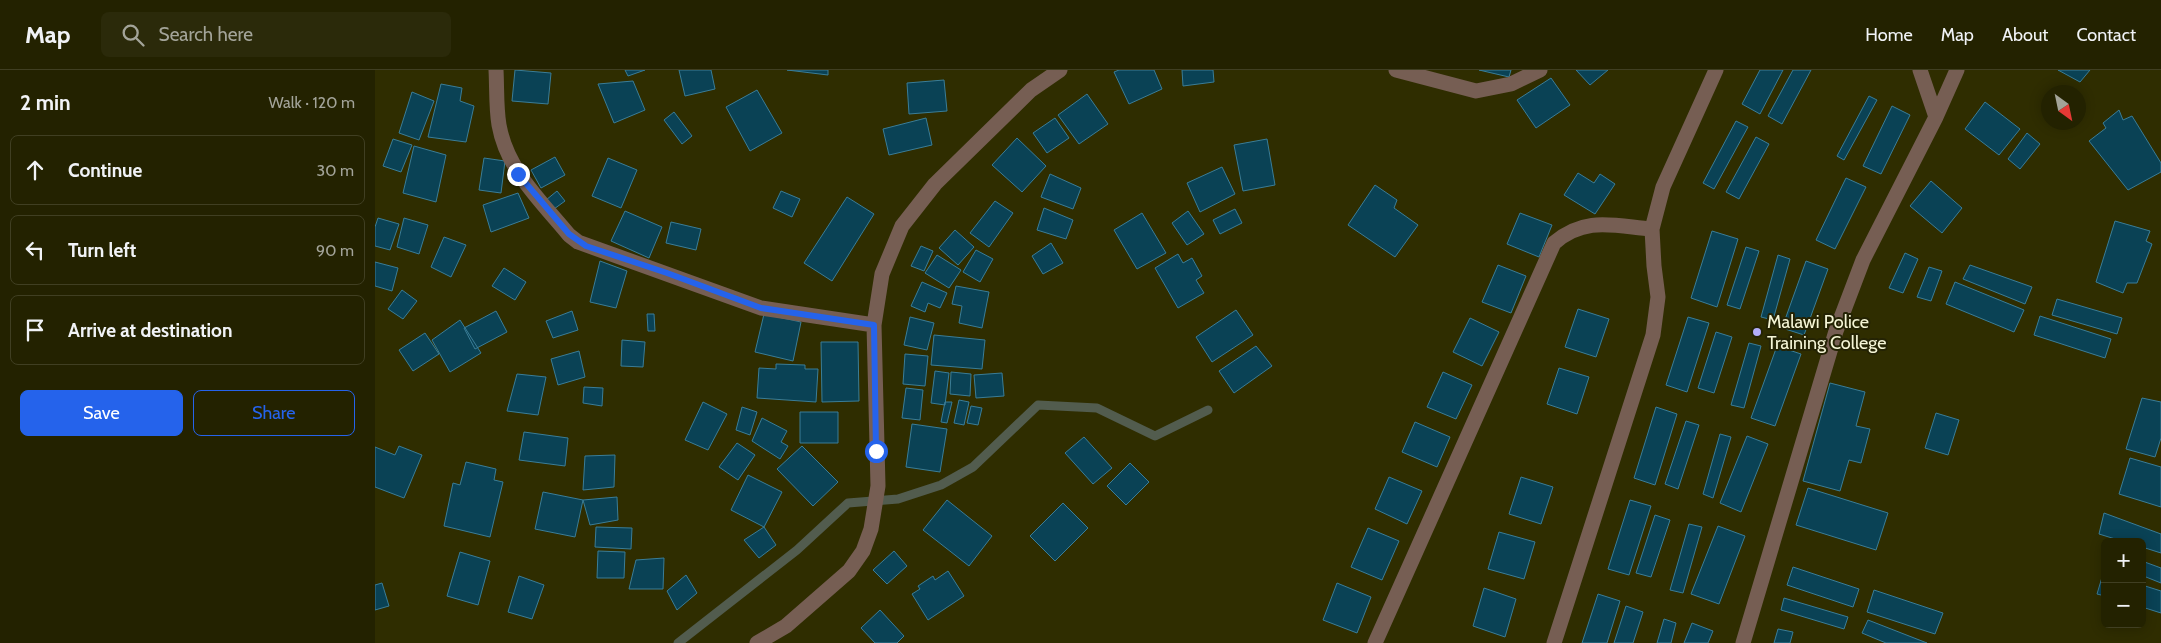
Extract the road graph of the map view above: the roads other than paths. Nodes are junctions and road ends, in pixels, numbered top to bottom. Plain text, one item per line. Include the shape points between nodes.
1 (496, 70) edge
2 (1060, 70) edge
3 (1396, 70) edge
4 (1540, 70) edge
5 (1716, 70) edge
6 (1921, 70) edge
7 (1957, 70) edge
8 (1936, 117) junction
9 (1652, 229) junction
10 (874, 325) junction
11 (757, 643) edge
12 (1375, 643) edge
13 (1554, 643) edge
14 (1743, 643) edge

1 - 10 street via 499,124 508,154 518,174 578,242 761,308
2 - 10 street via 1031,90 935,184 902,226 882,274
3 - 4 street via 1476,91 1511,84
5 - 9 street via 1663,187
6 - 8 street
7 - 8 street
8 - 14 street via 1863,260 1836,331
9 - 12 street via 1590,224 1567,232 1554,243
9 - 13 street via 1658,297 1653,335
10 - 11 street via 878,486 871,529 863,551 849,571 786,626

